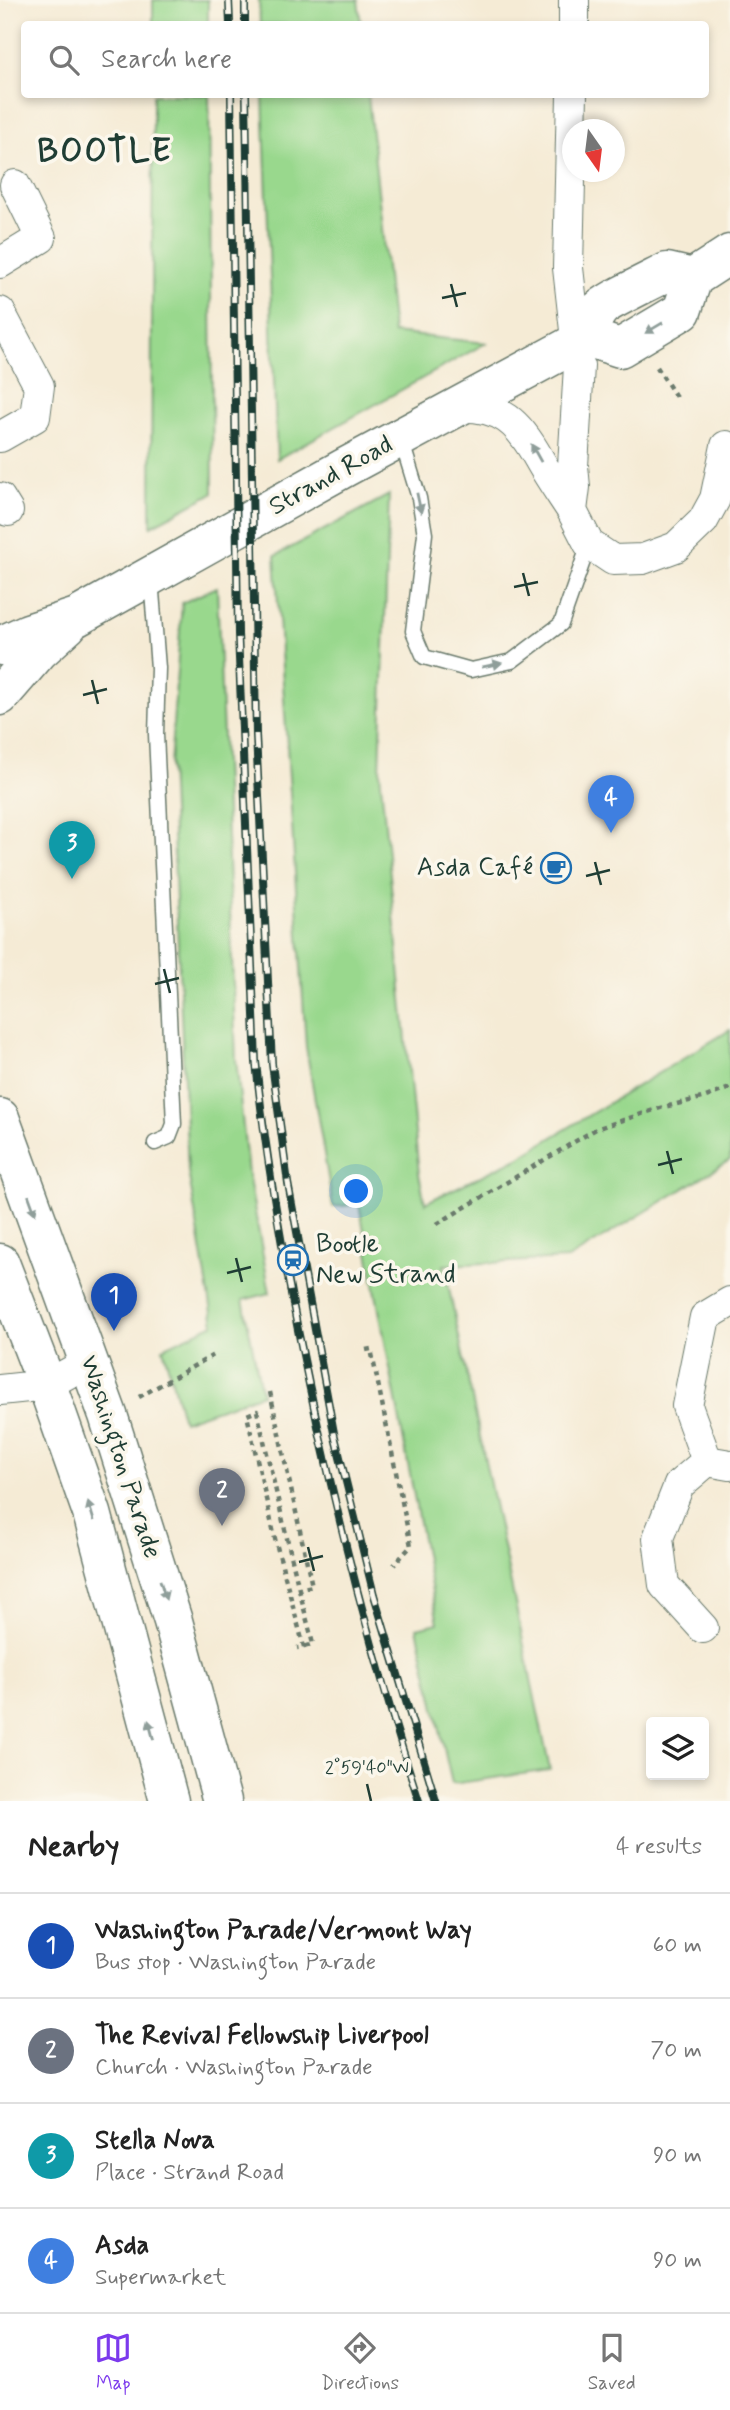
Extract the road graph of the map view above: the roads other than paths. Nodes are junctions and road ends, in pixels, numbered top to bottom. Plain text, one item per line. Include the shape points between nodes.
1 (575, 0) edge
2 (574, 21) edge
3 (572, 98) edge
4 (15, 185) dead end
5 (730, 254) edge
6 (0, 263) edge
7 (0, 312) edge
8 (582, 340) junction
9 (457, 407) junction
10 (0, 437) edge
11 (401, 437) junction
12 (726, 446) dead end
13 (572, 511) junction
14 (589, 544) junction
15 (150, 578) junction
16 (78, 617) junction
17 (0, 646) edge
18 (0, 696) edge
19 (0, 1118) edge
20 (155, 1143) dead end
21 (0, 1263) edge
22 (730, 1302) edge
23 (90, 1362) junction
24 (47, 1385) junction
25 (0, 1390) edge
26 (718, 1463) edge
27 (703, 1628) dead end
28 (169, 1801) edge
29 (222, 1801) edge

1 - 2 street
3 - 8 street via 568,268
4 - 6 street via 41,238
5 - 8 street via 693,278 682,312 620,348
7 - 10 street via 39,386 36,417
8 - 9 street, Strand Road
8 - 13 street
9 - 11 street, Strand Road
13 -> 9 street via 532,444 513,423 485,409
11 -> 14 lane via 425,534 413,631 424,657 471,670 512,661 561,624
11 - 15 street, Strand Road
12 - 14 street via 715,499 704,521 676,547 643,559 613,560
13 - 14 street
15 - 16 street, Strand Road
15 - 20 lane via 158,668 156,734 174,1124 169,1137
16 - 17 street, Strand Road
16 - 18 street, Strand Road
19 -> 23 street, Washington Parade
21 - 24 street, Washington Parade
22 - 26 street via 705,1317 688,1406
23 - 24 street
23 -> 29 street, Washington Parade via 173,1621
24 - 25 street
28 -> 24 street, Washington Parade via 92,1513
26 - 27 street via 679,1485 658,1538 664,1585

